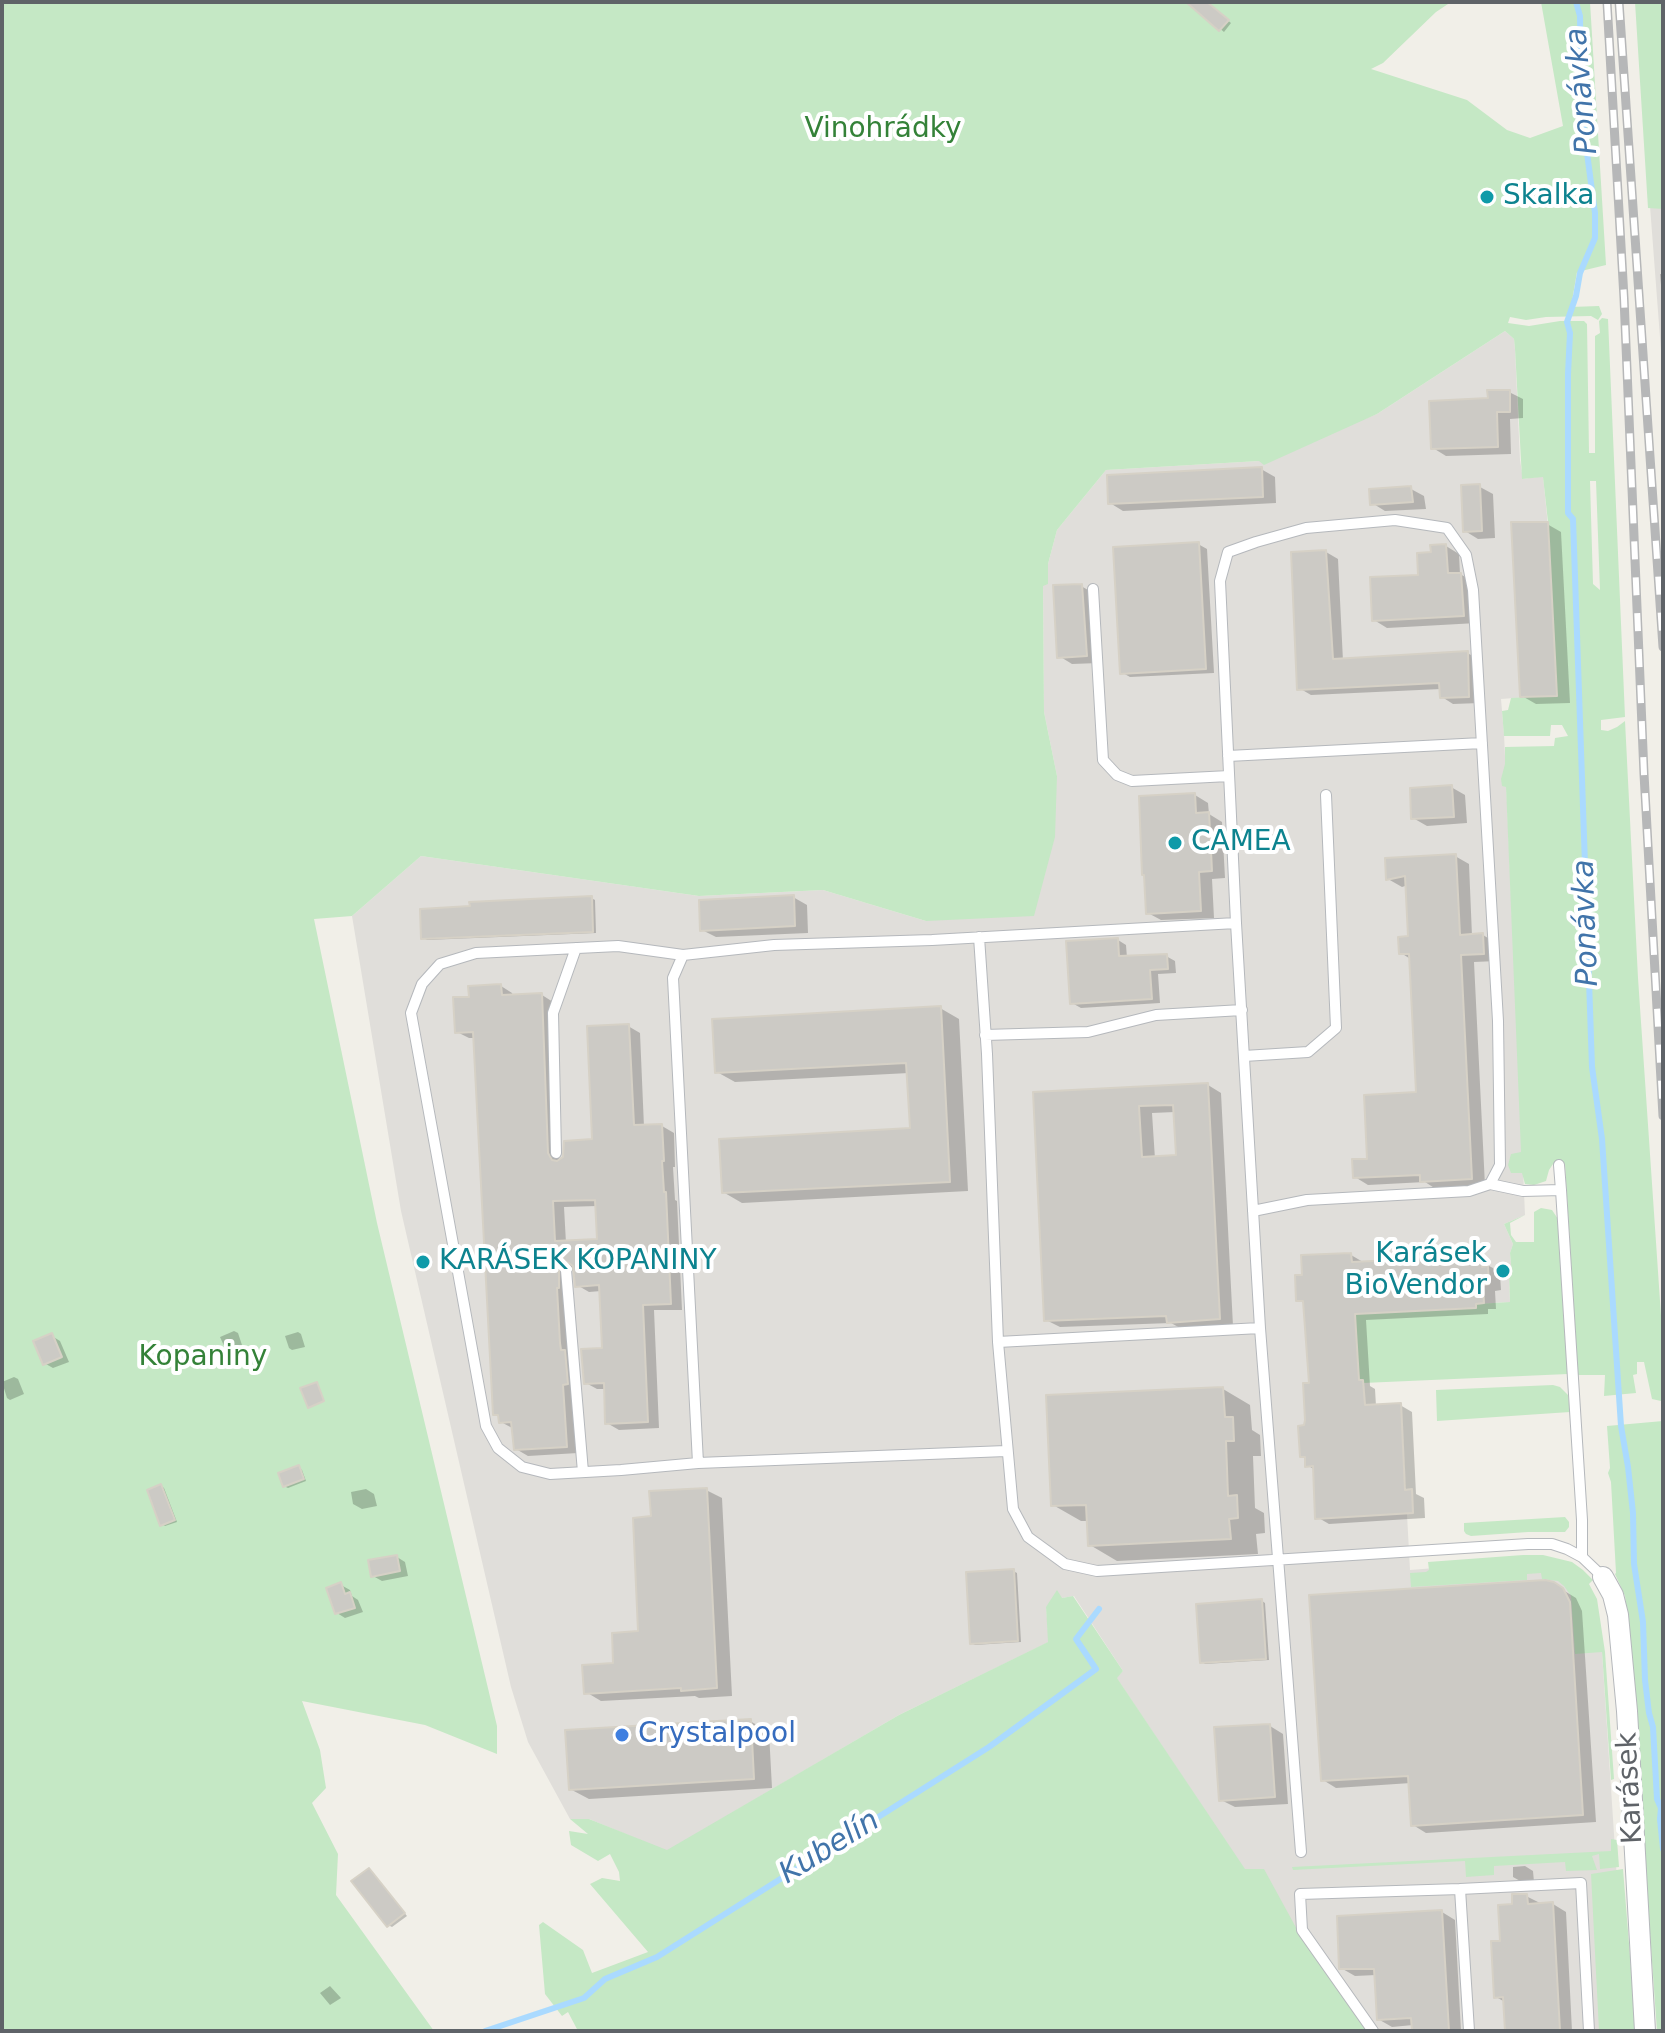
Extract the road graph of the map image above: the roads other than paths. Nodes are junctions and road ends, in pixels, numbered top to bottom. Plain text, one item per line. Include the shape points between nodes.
1 (1093, 589) dead end
2 (1482, 743) junction
3 (1228, 756) junction
4 (1229, 776) junction
5 (1326, 795) dead end
6 (1236, 923) junction
7 (979, 937) junction
8 (576, 948) junction
9 (683, 955) junction
10 (1242, 1010) junction
11 (985, 1035) junction
12 (1244, 1056) junction
13 (556, 1153) dead end
14 (1559, 1165) dead end
15 (1490, 1184) junction
16 (1561, 1190) junction
17 (1253, 1211) junction
18 (566, 1270) dead end
19 (1260, 1328) junction
20 (998, 1342) junction
21 (1006, 1451) junction
22 (698, 1463) junction
23 (583, 1472) junction
24 (1582, 1557) junction
25 (1279, 1559) junction
26 (1603, 1577) joint
27 (1301, 1852) dead end
28 (1460, 1889) junction
29 (1373, 2031) edge
30 (1469, 2031) edge
31 (1589, 2031) edge
32 (1645, 2031) edge

1 - 4 lane via 1103,760 1132,781
2 - 3 lane
2 - 3 lane via 1473,590 1466,555 1447,528 1395,520 1306,528 1228,552 1220,581
2 - 15 lane via 1498,1036 1500,1165
3 - 4 lane
4 - 6 lane
5 - 12 lane via 1336,1028 1308,1052
6 - 7 lane
6 - 10 lane
7 - 9 lane via 774,945
7 - 11 lane, Karásek
8 - 9 lane via 618,946
8 - 13 lane via 553,1013
8 - 23 lane via 476,953 440,964 422,984 411,1013 486,1426 498,1448 522,1467 550,1474
9 - 22 lane via 673,978
10 - 11 lane via 1156,1015 1088,1032
10 - 12 lane
11 - 20 lane, Karásek
12 - 17 lane
14 - 16 lane
15 - 16 lane via 1523,1191
15 - 17 lane via 1469,1191 1307,1200
16 - 24 lane
17 - 19 lane
18 - 23 lane
19 - 20 lane
19 - 25 lane
20 - 21 lane, Karásek
21 - 22 lane
21 - 25 lane, Karásek via 1013,1509 1028,1537 1065,1564 1097,1571
22 - 23 lane
24 - 25 lane, Karásek via 1552,1544 1528,1544
24 - 26 lane, Karásek
25 - 27 lane
26 - 32 street, Karásek via 1618,1615 1627,1711
28 - 29 lane via 1300,1894 1302,1930
28 - 30 lane
28 - 31 lane via 1581,1883

